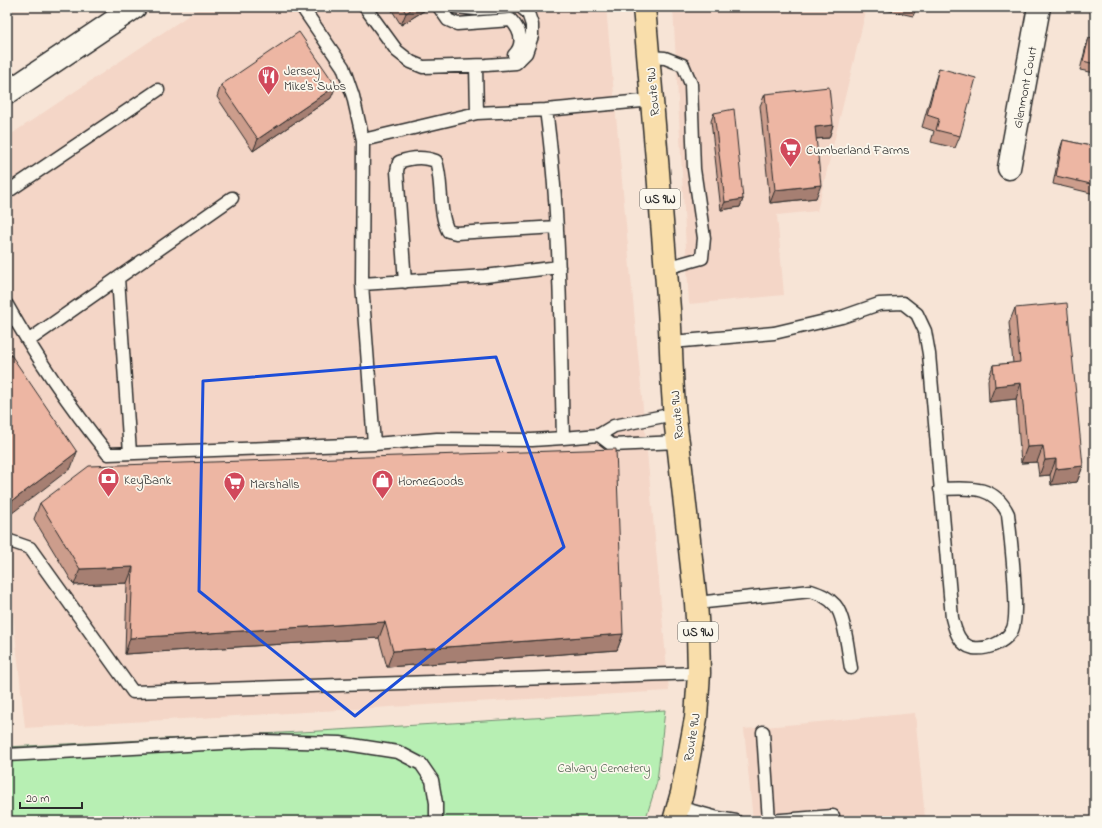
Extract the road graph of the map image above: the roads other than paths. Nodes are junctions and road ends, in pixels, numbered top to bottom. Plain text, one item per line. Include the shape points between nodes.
1 (135, 7) edge
2 (302, 7) edge
3 (365, 7) edge
4 (439, 7) edge
5 (456, 7) edge
6 (514, 7) edge
7 (521, 7) edge
8 (644, 7) edge
9 (1039, 7) edge
10 (648, 57) junction
11 (497, 64) junction
12 (476, 66) junction
13 (158, 90) dead end
14 (7, 93) edge
15 (653, 100) junction
16 (546, 110) junction
17 (477, 113) junction
18 (363, 140) junction
19 (1009, 168) dead end
20 (7, 192) edge
21 (232, 198) dead end
22 (557, 227) junction
23 (559, 268) junction
24 (666, 268) junction
25 (118, 278) junction
26 (405, 282) junction
27 (362, 284) junction
28 (7, 305) edge
29 (28, 341) junction
30 (672, 342) junction
31 (674, 414) junction
32 (599, 434) junction
33 (563, 438) junction
34 (678, 442) junction
35 (374, 444) junction
36 (130, 453) junction
37 (940, 489) junction
38 (7, 540) edge
39 (696, 603) junction
40 (851, 668) dead end
41 (699, 673) junction
42 (763, 732) dead end
43 (7, 755) edge
44 (676, 814) edge
45 (833, 816) dead end
46 (436, 821) edge
47 (736, 821) edge
48 (769, 821) edge

1 - 14 street
2 - 18 lane via 343,67
3 - 12 lane via 397,51 411,62 423,67
4 - 11 lane via 448,20 457,24 511,20 521,35 520,46 515,55
5 - 6 lane
7 - 11 lane via 528,13 532,25 532,36 526,53 516,63
8 - 10 main road, Route 9W / US 9W
9 - 19 street, Glenmont Court
10 - 15 main road, Route 9W / US 9W
10 - 24 lane via 665,58 683,65 691,84 694,169 704,238 702,258
11 - 12 lane
12 - 17 lane
13 - 20 lane
15 - 16 lane
15 - 24 main road, Route 9W / US 9W
16 - 17 lane
16 - 22 lane
17 - 18 lane
18 - 27 lane
21 - 25 lane
22 - 23 lane
22 - 26 lane via 456,233 448,231 444,223 436,161 409,158 399,162 397,171
23 - 26 lane
23 - 33 lane
24 - 30 main road, Route 9W / US 9W
25 - 29 lane
25 - 36 lane
26 - 27 lane
27 - 35 lane
28 - 29 lane
29 - 36 lane via 87,428 108,454
30 - 31 main road, Route 9W / US 9W
30 - 37 lane via 774,333 842,317 879,304 903,303 917,314 925,331
31 - 32 lane via 614,426
31 - 34 main road, Route 9W / US 9W
32 - 33 lane
32 - 34 lane via 612,444
33 - 35 lane via 437,439
34 - 39 main road, Route 9W / US 9W
35 - 36 lane
37 - 37 lane via 955,631 959,639 971,647 984,649 997,644 1012,632 1015,620 1008,514 1003,503 982,490
38 - 41 lane via 30,548 133,692
39 - 40 lane via 811,591 825,596 836,606 843,622
39 - 41 main road, Route 9W / US 9W
41 - 44 main road, Route 9W / US 9W via 696,718
42 - 48 lane
43 - 46 lane via 259,742 340,743 398,752 421,764 432,780
44 - 47 lane
45 - 48 lane

